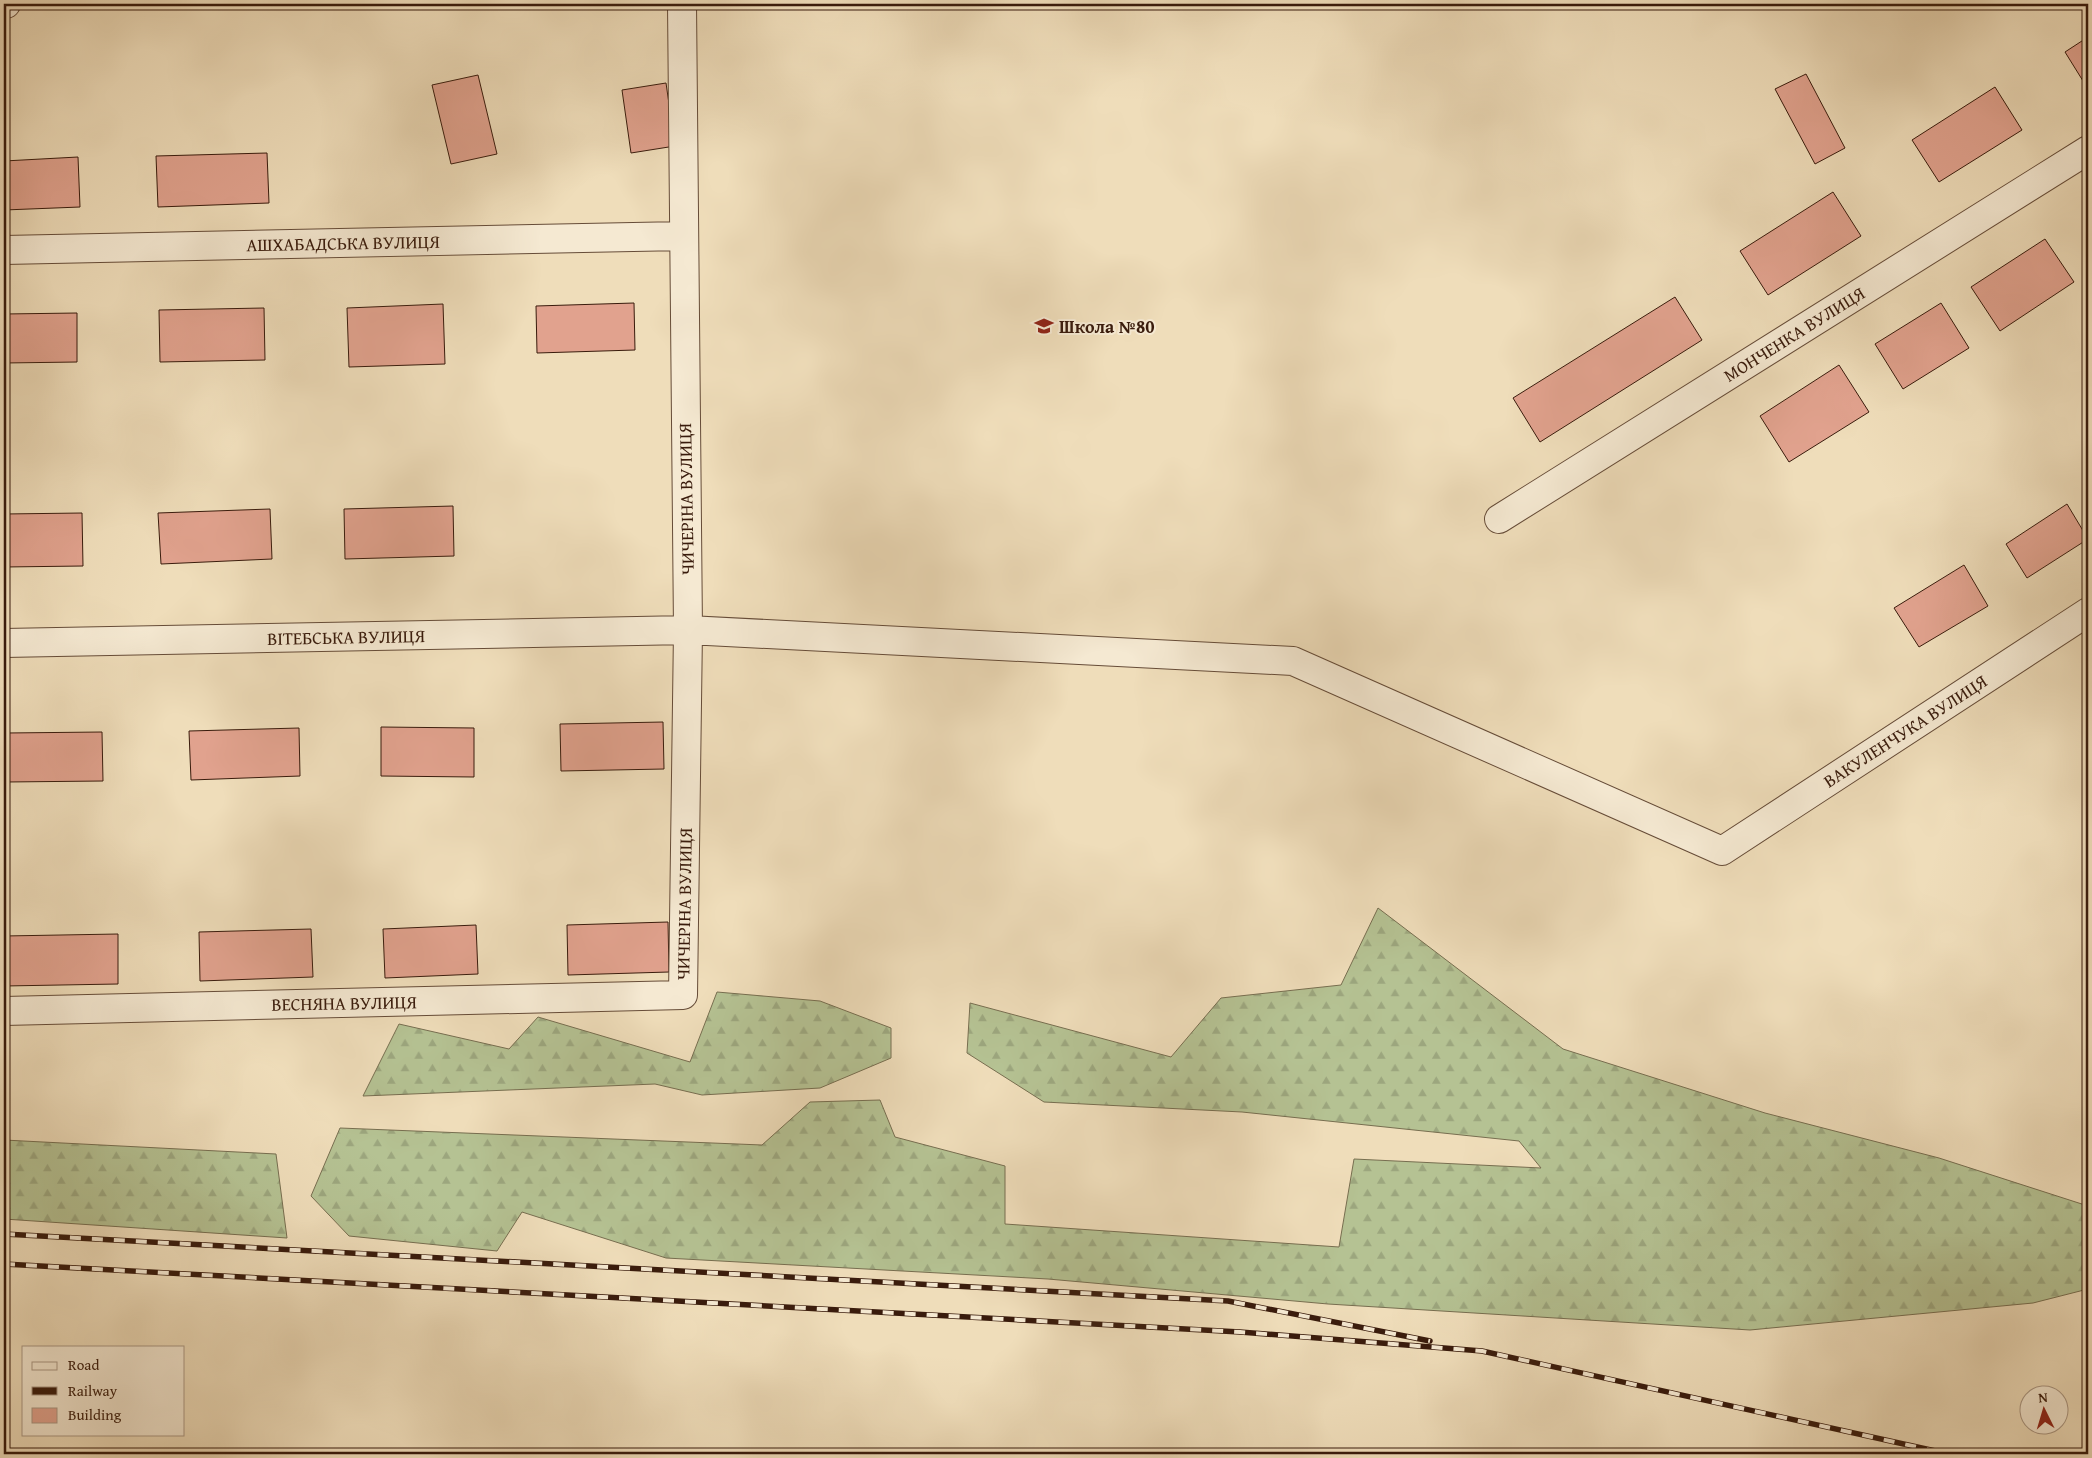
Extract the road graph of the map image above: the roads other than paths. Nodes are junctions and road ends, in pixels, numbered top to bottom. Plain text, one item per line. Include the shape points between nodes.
1 (682, 4) edge
2 (2088, 150) edge
3 (683, 236) junction
4 (4, 250) edge
5 (1499, 519) dead end
6 (2088, 612) edge
7 (688, 630) junction
8 (4, 643) edge
9 (1722, 851) joint
10 (683, 995) joint
11 (4, 1011) edge

1 - 3 street, ЧИЧЕРІНА ВУЛИЦЯ
2 - 5 street, МОНЧЕНКА ВУЛИЦЯ
3 - 4 street, АШХАБАДСЬКА ВУЛИЦЯ
3 - 7 street, ЧИЧЕРІНА ВУЛИЦЯ
6 - 9 street, ВАКУЛЕНЧУКА ВУЛИЦЯ
7 - 8 street, ВІТЕБСЬКА ВУЛИЦЯ
7 - 9 street, ВІТЕБСЬКА ВУЛИЦЯ via 1293,661
7 - 10 street, ЧИЧЕРІНА ВУЛИЦЯ
10 - 11 street, ВЕСНЯНА ВУЛИЦЯ

